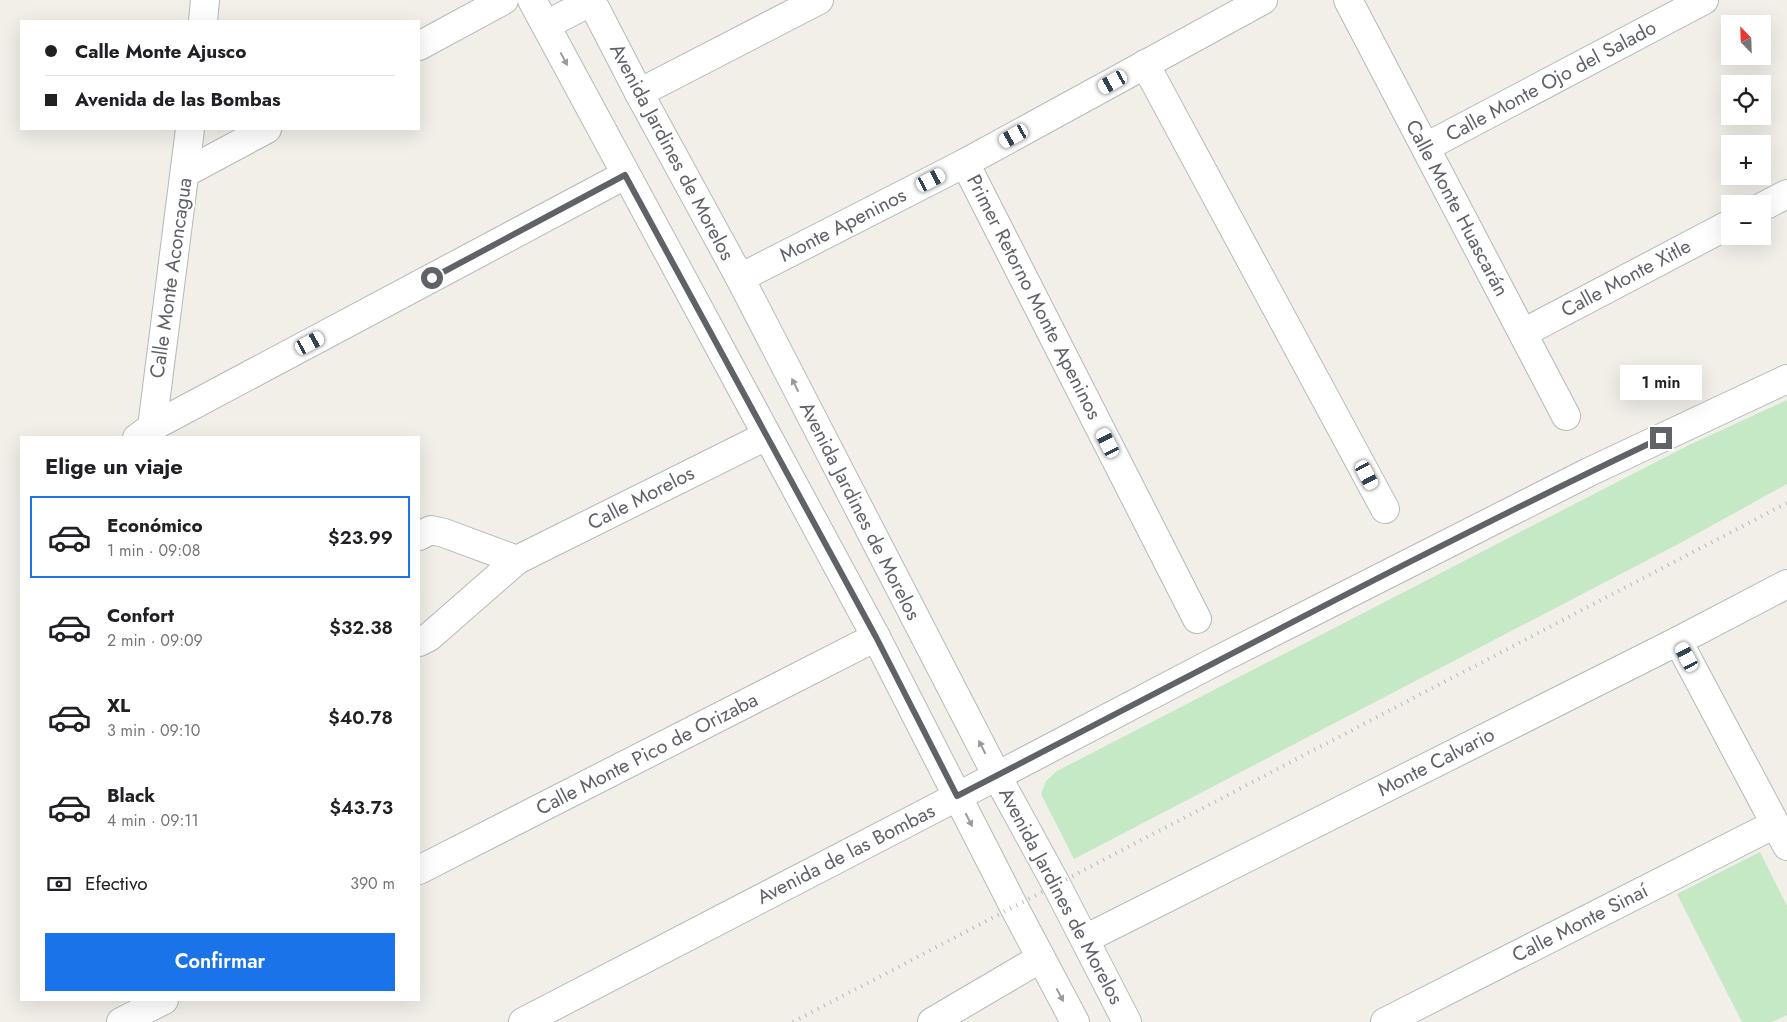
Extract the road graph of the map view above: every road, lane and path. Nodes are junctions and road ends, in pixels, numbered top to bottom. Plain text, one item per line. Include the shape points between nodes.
1 (205, 0) edge
2 (504, 0) edge
3 (532, 0) edge
4 (819, 0) edge
5 (1263, 0) edge
6 (1348, 0) edge
7 (1704, 0) edge
8 (592, 1) edge
9 (203, 20) edge
10 (546, 25) junction
11 (420, 45) edge
12 (1146, 64) junction
13 (639, 93) junction
14 (190, 130) edge
15 (265, 130) edge
16 (1426, 148) junction
17 (965, 163) junction
18 (185, 173) junction
19 (625, 175) junction
20 (1787, 194) edge
21 (1771, 202) edge
22 (1721, 229) edge
23 (740, 278) junction
24 (1522, 332) junction
25 (1787, 379) edge
26 (1566, 416) dead end
27 (144, 432) edge
28 (766, 436) junction
29 (1385, 509) dead end
30 (420, 536) edge
31 (517, 560) junction
32 (1787, 584) edge
33 (1197, 619) dead end
34 (876, 637) junction
35 (1678, 641) junction
36 (420, 642) edge
37 (997, 776) junction
38 (957, 796) junction
39 (1781, 835) edge
40 (420, 869) edge
41 (1085, 939) junction
42 (1041, 958) junction
43 (162, 1001) edge
44 (121, 1022) edge
45 (523, 1022) edge
46 (932, 1022) edge
47 (1075, 1022) edge
48 (1128, 1022) edge
49 (1384, 1022) edge

1 - 9 street
2 - 11 street
3 - 10 street
4 - 13 street
5 - 12 street, Monte Apeninos
6 - 16 street, Calle Monte Huascarán
7 - 16 street, Calle Monte Ojo del Salado
8 - 10 street
8 - 13 street, Avenida Jardines de Morelos
10 -> 19 street
12 - 17 street, Monte Apeninos
12 - 29 street
13 - 23 street, Avenida Jardines de Morelos
14 - 18 street, Calle Monte Aconcagua
15 - 18 street
16 - 24 street, Calle Monte Huascarán
17 - 23 street, Monte Apeninos
17 - 33 street, Primer Retorno Monte Apeninos
18 - 27 street, Calle Monte Aconcagua
19 - 27 street
19 - 28 street
20 - 21 street
22 - 24 street, Calle Monte Xitle
37 -> 23 street, Avenida Jardines de Morelos
24 - 26 street, Calle Monte Huascarán
25 - 37 street, Avenida de las Bombas via 1589,472
28 - 31 street, Calle Morelos
28 - 34 street
30 - 31 street via 431,530 444,533
31 - 36 street, Calle Morelos
32 - 35 street, Monte Calvario
34 - 38 street
34 - 40 street, Calle Monte Pico de Orizaba
35 - 39 street
35 - 41 street, Monte Calvario
37 - 38 street, Avenida de las Bombas
37 - 41 street, Avenida Jardines de Morelos
38 -> 42 street
38 - 45 street, Avenida de las Bombas
39 - 49 street, Calle Monte Sinaí
41 - 48 street, Avenida Jardines de Morelos
42 - 46 street
42 -> 47 street
43 - 44 street

